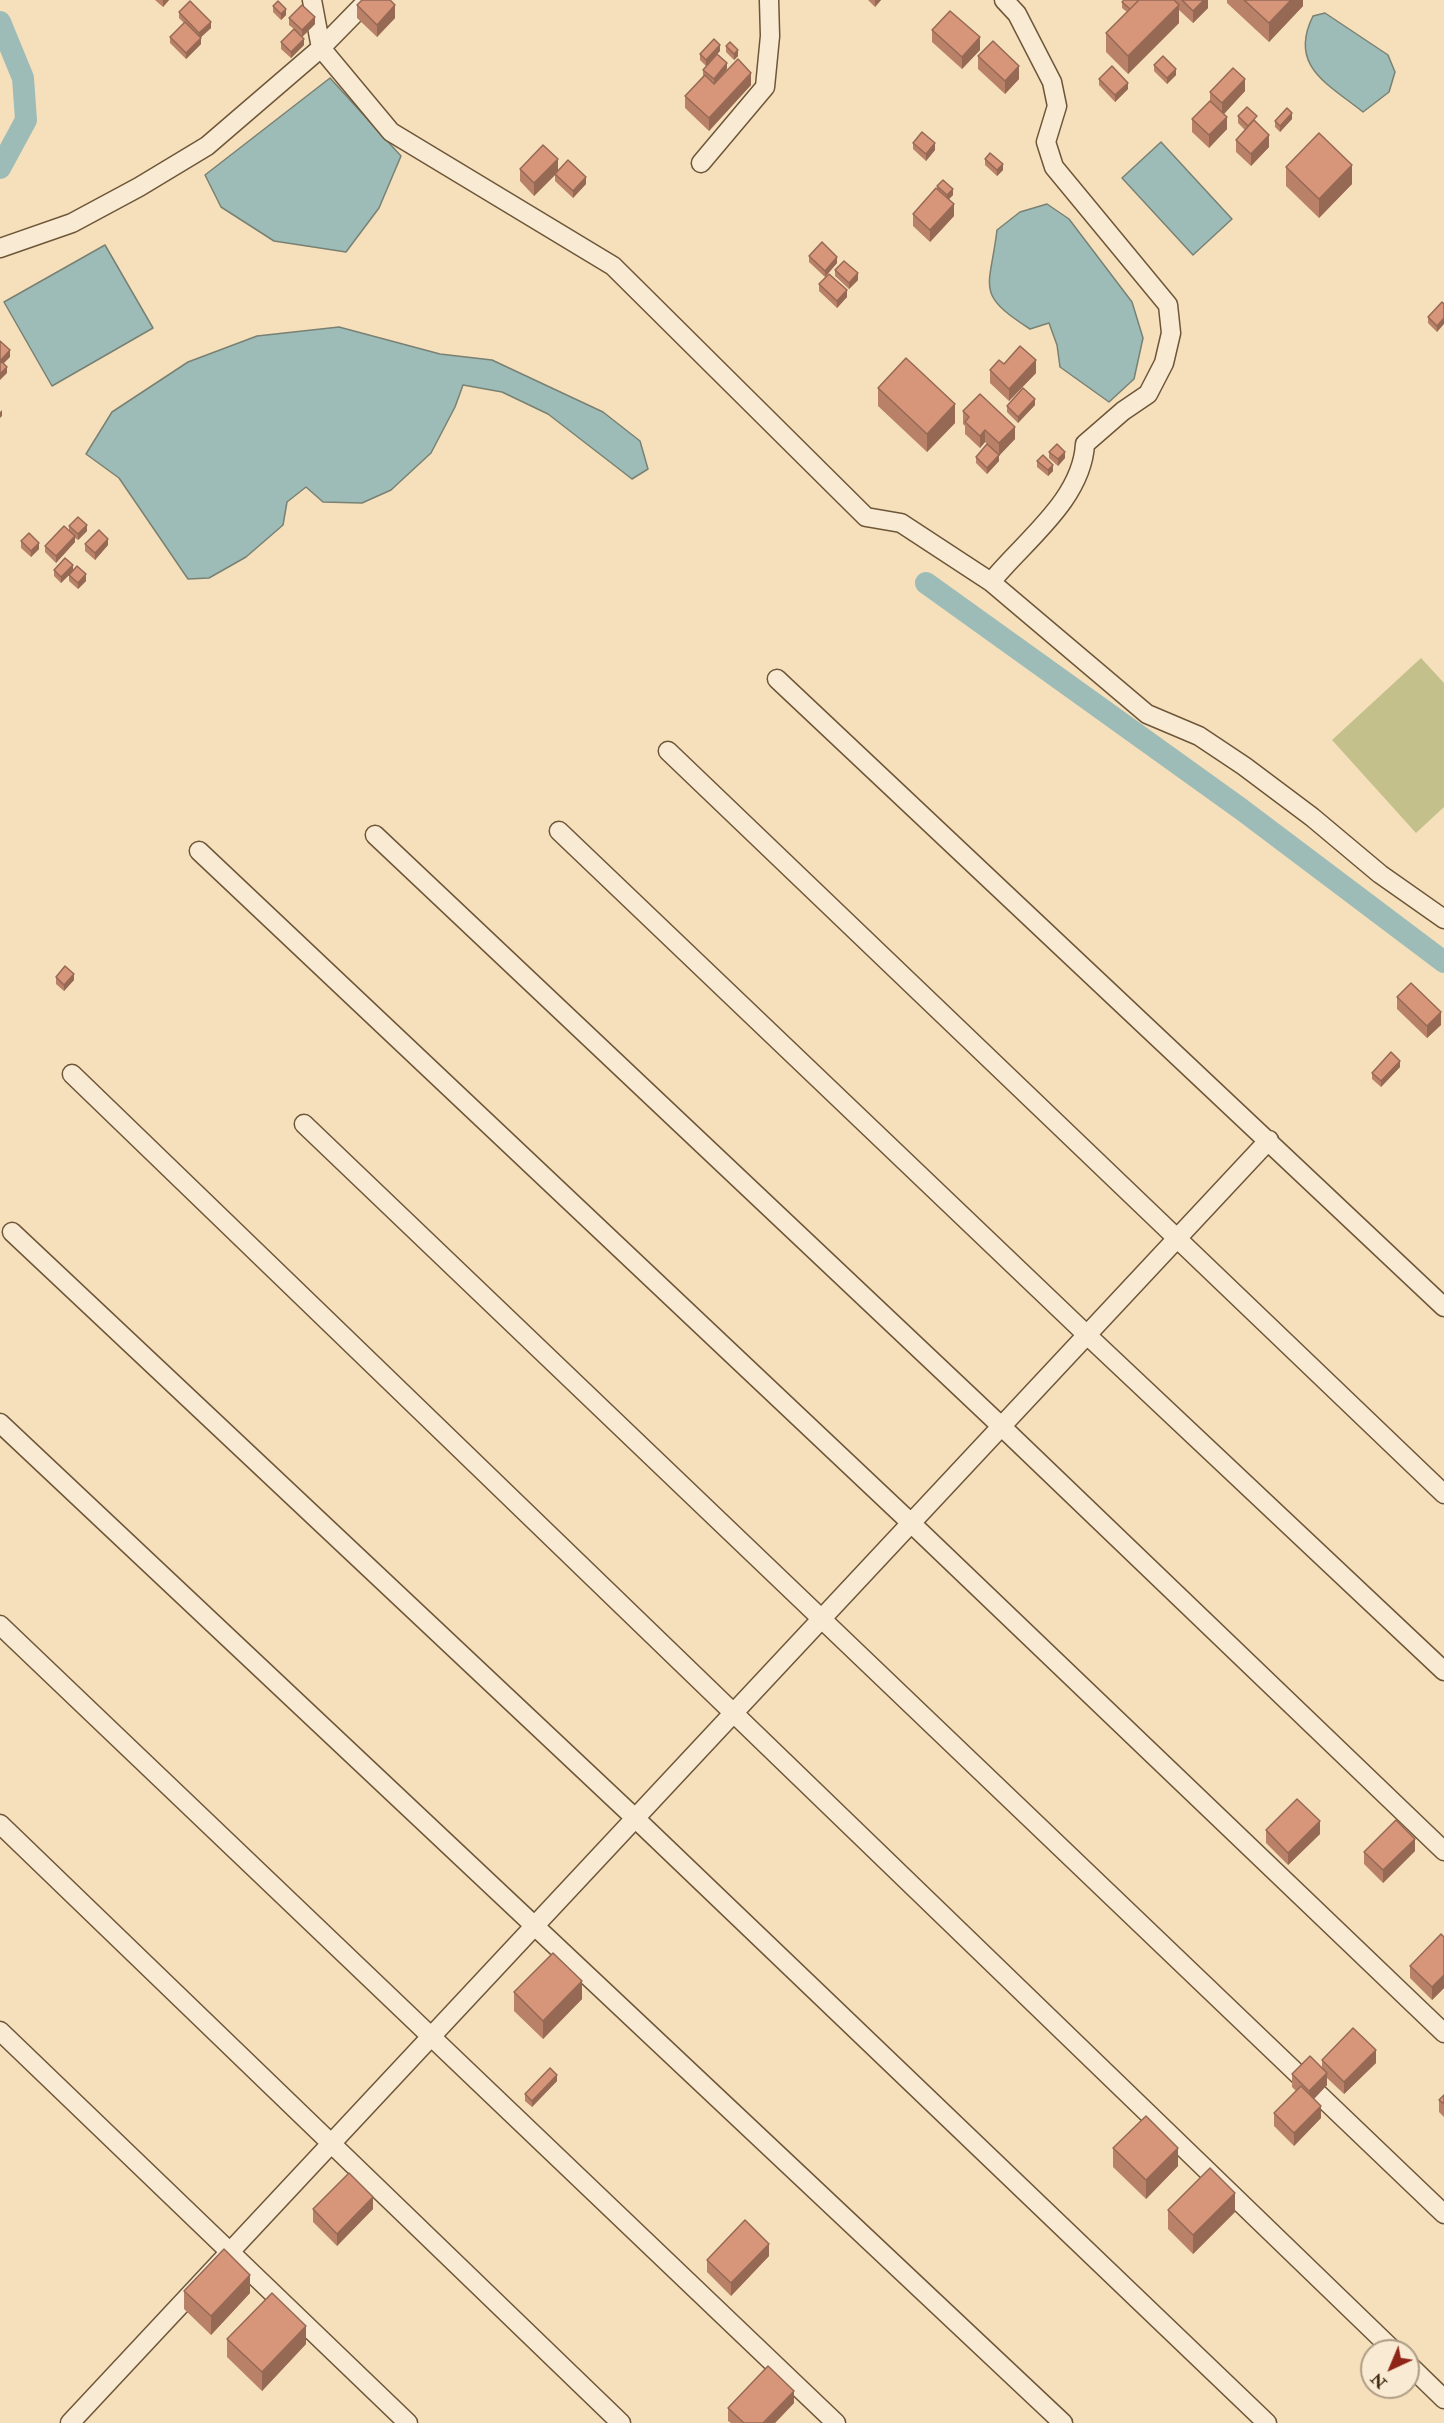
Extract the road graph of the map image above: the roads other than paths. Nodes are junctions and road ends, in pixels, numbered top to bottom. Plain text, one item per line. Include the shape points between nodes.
1 (312, 0) edge
2 (368, 0) edge
3 (770, 0) edge
4 (1004, 0) edge
5 (321, 48) junction
6 (701, 163) dead end
7 (0, 248) edge
8 (991, 582) junction
9 (777, 679) dead end
10 (668, 751) dead end
11 (560, 831) dead end
12 (375, 835) dead end
13 (199, 851) dead end
14 (1444, 919) edge
15 (72, 1074) dead end
16 (304, 1124) dead end
17 (1269, 1140) junction
18 (12, 1232) dead end
19 (1177, 1238) junction
20 (1444, 1306) edge
21 (1087, 1335) junction
22 (0, 1423) edge
23 (1001, 1426) junction
24 (1444, 1494) edge
25 (911, 1523) junction
26 (822, 1618) junction
27 (0, 1625) edge
28 (1444, 1671) edge
29 (733, 1713) junction
30 (634, 1818) junction
31 (0, 1824) edge
32 (1444, 1851) edge
33 (534, 1926) junction
34 (0, 2031) edge
35 (1444, 2033) edge
36 (431, 2036) junction
37 (332, 2142) junction
38 (1444, 2214) edge
39 (230, 2252) junction
40 (1382, 2339) edge
41 (1420, 2376) edge
42 (1444, 2399) edge
43 (70, 2423) edge
44 (408, 2423) edge
45 (621, 2423) edge
46 (836, 2423) edge
47 (1063, 2423) edge
48 (1267, 2423) edge

1 - 5 street
2 - 5 street
3 - 6 street via 765,87
4 - 8 street via 1017,14 1052,82 1057,106 1046,142 1054,167 1168,305 1172,333 1164,363 1148,394 1085,444 1073,486
5 - 7 street via 207,146 72,223
5 - 8 street via 391,132 613,266 867,517 901,523
8 - 14 street via 1147,714 1199,736 1244,766 1380,874
9 - 17 street
10 - 19 street
11 - 21 street
12 - 23 street
13 - 25 street
15 - 29 street
16 - 26 street
17 - 19 street
17 - 20 street
18 - 30 street
19 - 21 street
19 - 24 street
21 - 23 street
21 - 28 street
22 - 33 street
23 - 25 street
23 - 32 street
25 - 26 street
25 - 35 street
26 - 29 street
26 - 38 street
27 - 36 street
29 - 30 street
29 - 40 street
30 - 33 street
30 - 48 street
31 - 37 street
33 - 36 street
33 - 47 street
34 - 39 street
36 - 37 street
36 - 46 street
37 - 39 street
37 - 45 street
39 - 43 street
39 - 44 street
41 - 42 street

